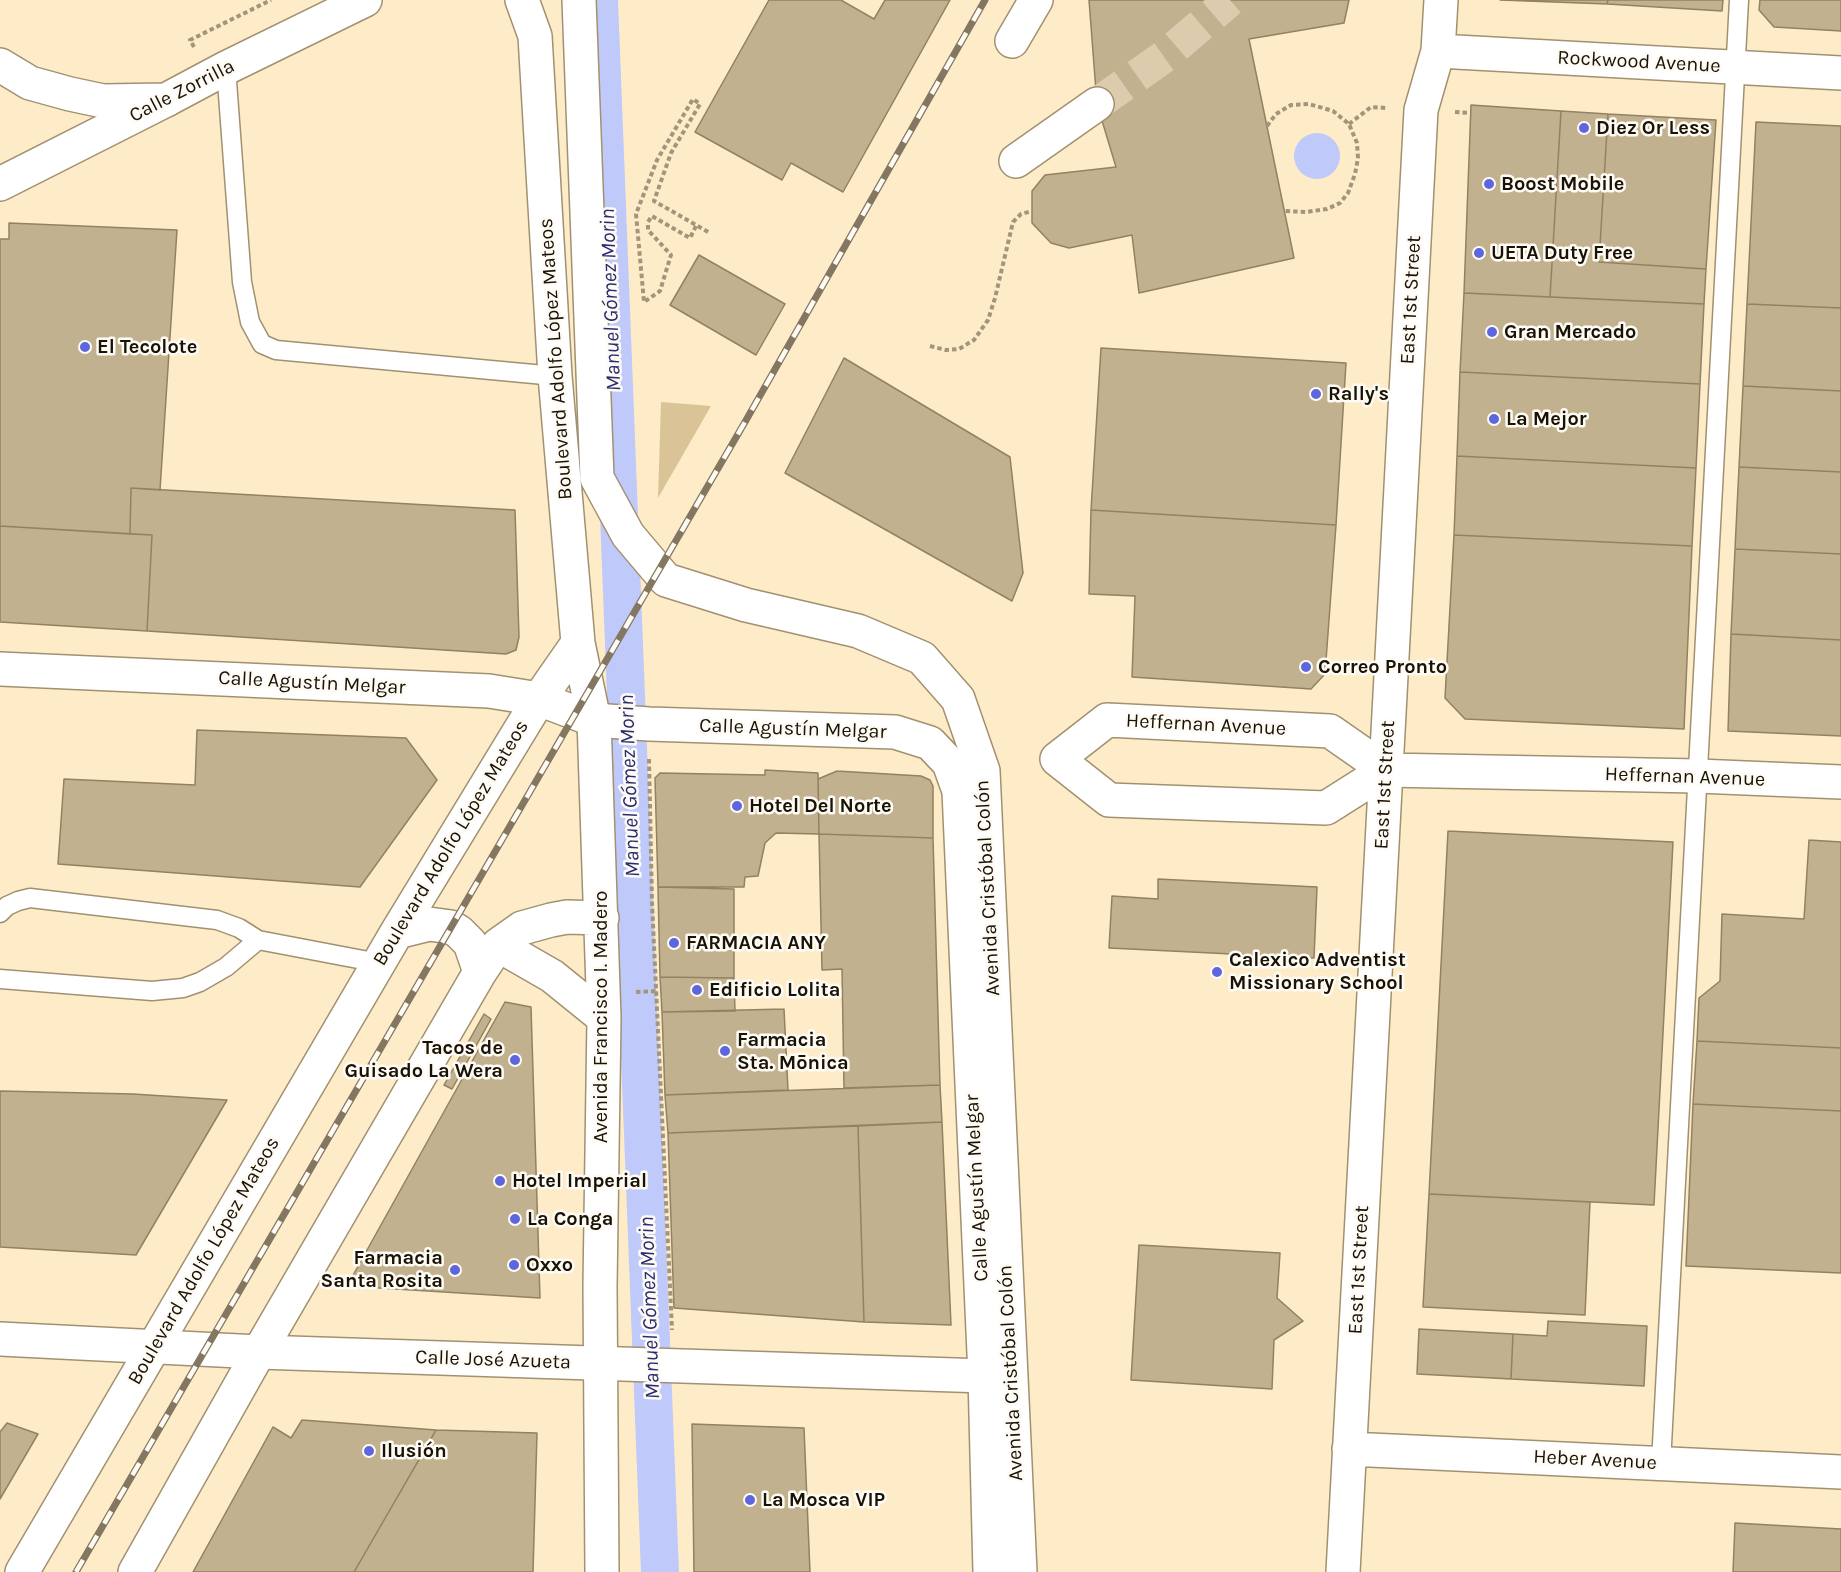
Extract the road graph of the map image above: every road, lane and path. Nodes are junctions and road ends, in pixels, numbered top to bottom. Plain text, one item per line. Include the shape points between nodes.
1 (365, 0) edge
2 (522, 0) edge
3 (579, 0) edge
4 (1036, 0) edge
5 (1441, 0) edge
6 (1739, 0) edge
7 (1012, 41) dead end
8 (1438, 51) junction
9 (0, 65) edge
10 (1736, 67) junction
11 (226, 68) junction
12 (1841, 73) edge
13 (166, 100) junction
14 (1096, 104) tunnel mouth
15 (1268, 126) dead end
16 (1016, 161) dead end
17 (0, 184) edge
18 (1032, 211) dead end
19 (1284, 211) dead end
20 (696, 226) junction
21 (710, 233) dead end
22 (930, 346) dead end
23 (555, 376) junction
24 (578, 643) junction
25 (0, 669) edge
26 (538, 699) junction
27 (594, 720) junction
28 (649, 724) junction
29 (1386, 770) junction
30 (1698, 776) junction
31 (1841, 782) edge
32 (0, 913) edge
33 (602, 918) junction
34 (397, 932) junction
35 (258, 940) junction
36 (498, 945) junction
37 (379, 963) junction
38 (480, 972) junction
39 (0, 979) edge
40 (604, 1018) junction
41 (0, 1339) edge
42 (153, 1348) junction
43 (259, 1352) junction
44 (600, 1364) junction
45 (674, 1367) junction
46 (985, 1376) junction
47 (1349, 1449) junction
48 (1661, 1462) junction
49 (1841, 1472) edge
50 (22, 1572) edge
51 (135, 1572) edge
52 (602, 1572) edge
53 (990, 1572) edge
54 (1020, 1572) edge
55 (1343, 1572) edge

1 - 11 main road, Calle Zorrilla
2 - 23 main road, Boulevard Adolfo López Mateos via 535,36
3 - 54 main road, Avenida Cristóbal Colón via 597,478 628,535 666,580 858,632 922,658 958,699 983,771
4 - 7 main road
5 - 8 main road, East 1st Street
6 - 10 lane
8 - 10 main road, Rockwood Avenue
8 - 29 main road, East 1st Street via 1421,110
9 - 13 main road via 30,83 70,94 103,100
10 - 12 main road, Rockwood Avenue
10 - 30 lane
11 - 13 main road, Calle Zorrilla
11 - 23 lane via 242,282 250,322 262,344 276,350
13 - 17 main road, Calle Zorrilla
14 - 16 main road
15 - 19 path via 1276,114 1291,105 1309,104 1333,111 1349,124 1357,143 1355,174 1348,194 1340,202 1327,209
18 - 22 path via 1013,222 992,309 974,340 959,349
20 - 20 path via 654,201 672,153 700,104 693,99 657,160 636,214 644,302 660,291 671,255 648,230 652,216 690,238
20 - 21 path
23 - 24 main road, Boulevard Adolfo López Mateos
24 - 26 main road, Boulevard Adolfo López Mateos
24 - 27 main road, Avenida Francisco I. Madero
25 - 26 main road, Calle Agustín Melgar via 489,691
26 - 27 main road, Calle Agustín Melgar
26 - 34 main road, Boulevard Adolfo López Mateos
27 - 28 main road, Calle Agustín Melgar
27 - 33 main road, Avenida Francisco I. Madero
28 - 45 path via 652,903
28 - 46 main road, Calle Agustín Melgar via 895,732 930,743 949,763 959,791
29 - 29 main road, Heffernan Avenue via 1326,808 1109,800 1057,759 1107,720 1330,731
29 - 30 main road, Heffernan Avenue
29 - 47 main road, East 1st Street
30 - 31 main road, Heffernan Avenue
30 - 48 lane
32 - 35 lane via 7,906 30,898 217,920
33 - 36 main road via 567,917 541,923 522,928
33 - 40 main road, Avenida Francisco I. Madero
34 - 37 main road, Boulevard Adolfo López Mateos
34 - 38 main road via 429,924 451,927 471,944
35 - 37 lane
35 - 39 lane via 226,967 183,988 152,992
36 - 38 main road
36 - 40 main road via 552,976
37 - 42 main road, Boulevard Adolfo López Mateos
38 - 43 main road
40 - 44 main road, Avenida Francisco I. Madero
41 - 42 main road, Calle José Azueta
42 - 43 main road, Calle José Azueta
42 - 50 main road, Boulevard Adolfo López Mateos
43 - 44 main road, Calle José Azueta
43 - 51 main road
44 - 45 main road, Calle José Azueta
44 - 52 main road, Avenida Francisco I. Madero
45 - 46 main road, Calle José Azueta
46 - 53 main road, Calle Agustín Melgar
47 - 48 main road, Heber Avenue
47 - 55 main road, East 1st Street
48 - 49 main road, Heber Avenue

